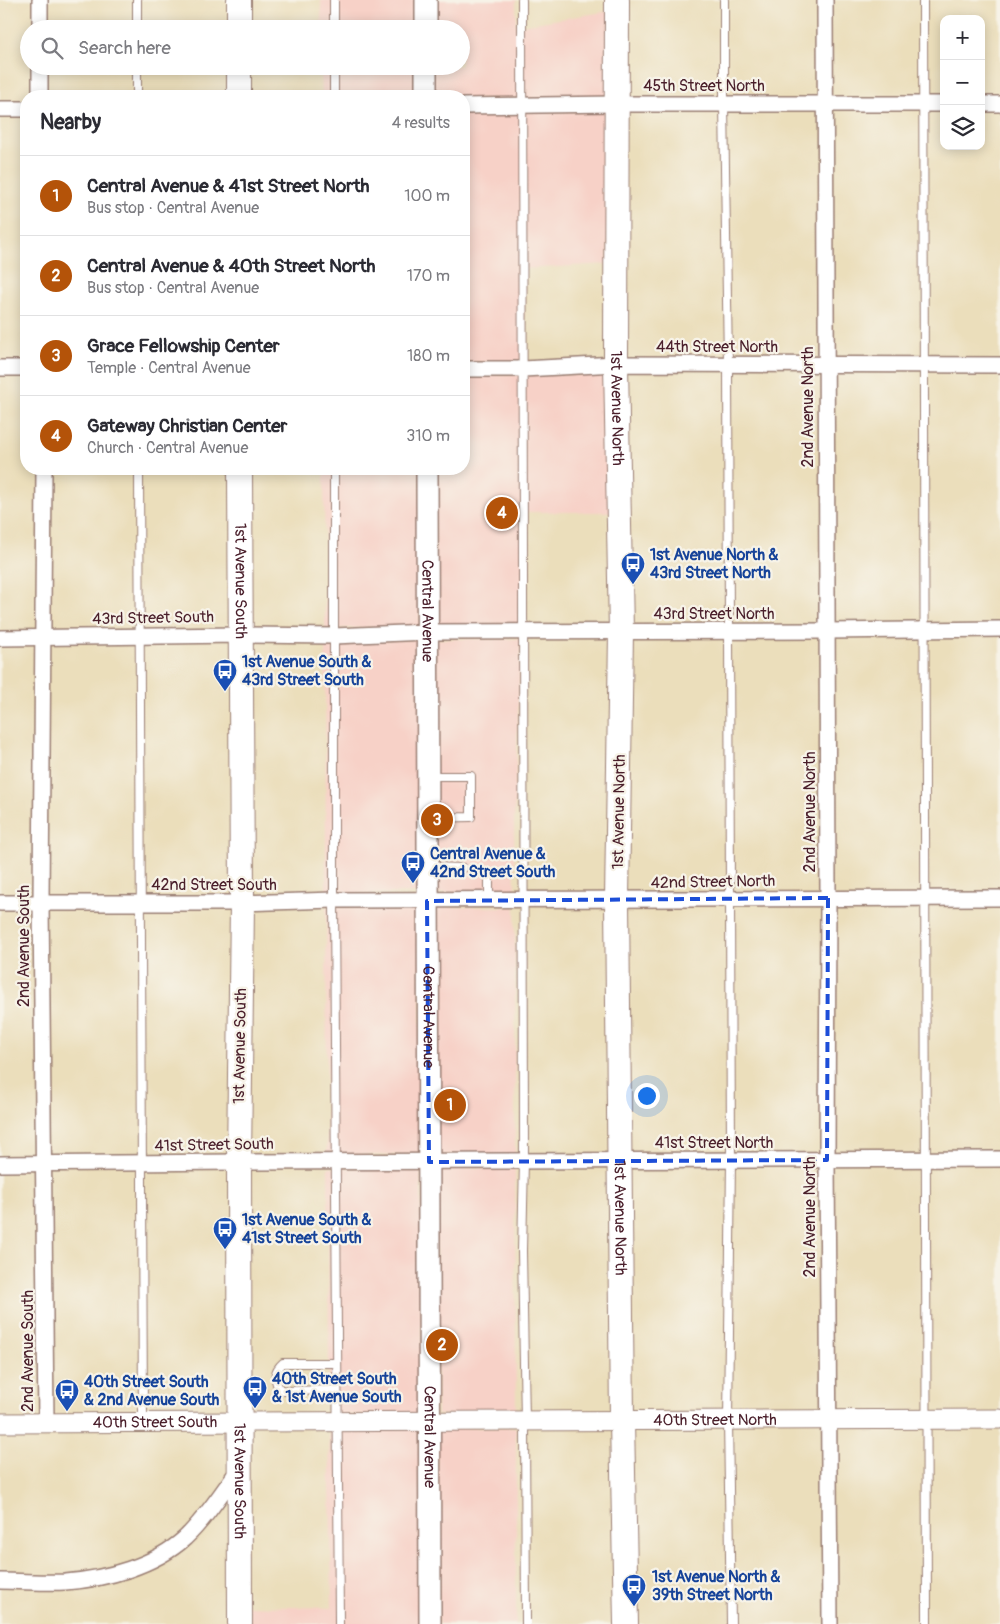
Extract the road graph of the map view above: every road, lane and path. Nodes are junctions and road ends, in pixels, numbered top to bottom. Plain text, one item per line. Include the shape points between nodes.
1 (40, 0) edge
2 (137, 0) edge
3 (239, 0) edge
4 (334, 0) edge
5 (426, 0) edge
6 (522, 0) edge
7 (617, 0) edge
8 (724, 0) edge
9 (825, 0) edge
10 (923, 0) edge
11 (40, 20) edge
12 (137, 20) edge
13 (239, 20) edge
14 (334, 20) edge
15 (426, 20) edge
16 (40, 75) edge
17 (137, 75) edge
18 (239, 75) edge
19 (334, 75) edge
20 (426, 75) edge
21 (40, 90) edge
22 (137, 90) edge
23 (239, 90) edge
24 (334, 90) edge
25 (426, 90) edge
26 (616, 104) junction
27 (724, 104) junction
28 (825, 104) junction
29 (923, 104) junction
30 (940, 104) edge
31 (985, 104) edge
32 (1000, 104) edge
33 (522, 105) junction
34 (470, 106) edge
35 (0, 109) edge
36 (20, 109) edge
37 (616, 364) junction
38 (728, 364) junction
39 (825, 364) junction
40 (924, 365) junction
41 (1000, 365) edge
42 (0, 368) edge
43 (20, 368) edge
44 (470, 369) edge
45 (523, 369) junction
46 (44, 475) edge
47 (139, 475) edge
48 (240, 475) edge
49 (334, 475) edge
50 (427, 475) edge
51 (1000, 629) edge
52 (924, 630) junction
53 (826, 631) junction
54 (427, 632) junction
55 (523, 632) junction
56 (621, 632) junction
57 (729, 632) junction
58 (240, 635) junction
59 (140, 636) junction
60 (334, 636) junction
61 (44, 637) junction
62 (0, 638) edge
63 (428, 776) junction
64 (429, 818) junction
65 (428, 867) junction
66 (463, 868) dead end
67 (489, 875) dead end
68 (828, 898) junction
69 (925, 898) junction
70 (1000, 898) edge
71 (730, 899) junction
72 (334, 900) junction
73 (489, 900) junction
74 (524, 900) junction
75 (617, 900) junction
76 (427, 901) junction
77 (41, 902) junction
78 (0, 903) edge
79 (141, 903) junction
80 (242, 903) junction
81 (926, 1159) junction
82 (1000, 1159) edge
83 (731, 1160) junction
84 (826, 1160) junction
85 (524, 1161) junction
86 (619, 1161) junction
87 (239, 1162) junction
88 (336, 1162) junction
89 (429, 1162) junction
90 (142, 1163) junction
91 (0, 1164) edge
92 (44, 1164) junction
93 (337, 1363) junction
94 (337, 1390) junction
95 (829, 1419) junction
96 (926, 1419) junction
97 (1000, 1419) edge
98 (728, 1420) junction
99 (430, 1421) junction
100 (143, 1422) junction
101 (248, 1422) junction
102 (338, 1422) junction
103 (526, 1422) junction
104 (622, 1422) junction
105 (0, 1423) edge
106 (46, 1423) junction
107 (240, 1469) junction
108 (0, 1581) edge
109 (240, 1624) edge
110 (339, 1624) edge
111 (430, 1624) edge
112 (526, 1624) edge
113 (626, 1624) edge
114 (730, 1624) edge
115 (830, 1624) edge
116 (927, 1624) edge

1 - 11 street
2 - 12 lane
3 - 13 main road
4 - 14 lane
5 - 15 main road
6 - 33 lane
7 - 26 main road, 1st Avenue North
8 - 27 lane
9 - 28 street, 2nd Avenue North
10 - 29 lane
16 - 21 street
17 - 22 lane
18 - 23 main road
19 - 24 lane
20 - 25 main road
26 - 27 street, 45th Street North
26 - 33 street, 45th Street North
26 - 37 main road, 1st Avenue North
27 - 28 street, 45th Street North
27 - 38 lane
28 - 29 street, 45th Street North
28 - 39 street, 2nd Avenue North
29 - 30 street, 45th Street North
29 - 40 lane
31 - 32 street
33 - 34 street, 45th Street North
33 - 45 lane
35 - 36 street
37 - 38 street, 44th Street North
37 - 45 street, 44th Street North
37 - 56 main road, 1st Avenue North
38 - 39 street, 44th Street North
38 - 57 lane
39 - 40 street, 44th Street North
39 - 53 street, 2nd Avenue North
40 - 41 street, 44th Street North
40 - 52 lane
42 - 43 street
44 - 45 street, 44th Street North
45 - 55 lane
46 - 61 street, 2nd Avenue South
47 - 59 lane
48 - 58 main road, 1st Avenue South
49 - 60 lane
50 - 54 main road, Central Avenue
51 - 52 street, 43rd Street North
52 - 53 street, 43rd Street North
52 - 69 lane
53 - 57 street, 43rd Street North
53 - 68 street, 2nd Avenue North
54 - 55 street, 43rd Street North
54 - 60 street, 43rd Street South
54 - 63 main road, Central Avenue
55 - 56 street, 43rd Street North
55 - 74 lane
56 - 57 street, 43rd Street North
56 - 75 main road, 1st Avenue North
57 - 71 lane
58 - 59 street, 43rd Street South
58 - 60 street, 43rd Street South
58 - 80 main road, 1st Avenue South
59 - 61 street, 43rd Street South
59 - 79 lane
60 - 72 lane
61 - 62 street, 43rd Street South
61 - 77 street, 2nd Avenue South
63 - 64 main road, Central Avenue
63 - 64 lane via 471,776 471,817
64 - 65 main road, Central Avenue
65 - 66 lane
65 - 76 main road, Central Avenue
67 - 73 lane
68 - 69 street, 42nd Street North
68 - 71 street, 42nd Street North
68 - 84 street, 2nd Avenue North
69 - 70 street, 42nd Street North
69 - 81 lane
71 - 75 street, 42nd Street North
71 - 83 lane
72 - 76 street, 42nd Street South
72 - 80 street, 42nd Street South
72 - 88 lane
73 - 74 street, 42nd Street North
73 - 76 street, 42nd Street North
74 - 75 street, 42nd Street North
74 - 85 lane
75 - 86 main road, 1st Avenue North
76 - 89 main road, Central Avenue
77 - 78 street, 42nd Street South
77 - 79 street, 42nd Street South
77 - 92 street, 2nd Avenue South
79 - 80 street, 42nd Street South
79 - 90 lane
80 - 87 main road, 1st Avenue South
81 - 82 street, 41st Street North
81 - 84 street, 41st Street North
81 - 96 lane
83 - 84 street, 41st Street North
83 - 86 street, 41st Street North
83 - 98 lane
84 - 95 street, 2nd Avenue North
85 - 86 street, 41st Street North
85 - 89 street, 41st Street North
85 - 103 lane via 522,1251
86 - 104 main road, 1st Avenue North
87 - 88 street, 41st Street South
87 - 90 street, 41st Street South
87 - 101 main road, 1st Avenue South via 239,1268
88 - 89 street, 41st Street South
88 - 93 lane
89 - 99 main road, Central Avenue
90 - 92 street, 41st Street South
90 - 100 lane
91 - 92 street, 41st Street South
92 - 106 street, 2nd Avenue South
93 - 94 lane
93 - 94 lane via 283,1363 275,1373 279,1389 285,1391
94 - 102 lane
95 - 96 street, 40th Street North
95 - 98 street, 40th Street North
95 - 115 street, 2nd Avenue North
96 - 97 street, 40th Street North
96 - 116 lane
98 - 104 street, 40th Street North
98 - 114 lane
99 - 102 street, 40th Street South
99 - 103 street, 40th Street North
99 - 111 main road, Central Avenue
100 - 101 street, 40th Street South
100 - 106 street, 40th Street South
101 - 102 street, 40th Street South
101 - 107 main road, 1st Avenue South
102 - 110 lane
103 - 104 street, 40th Street North
103 - 112 lane
104 - 113 main road, 1st Avenue North
105 - 106 street, 40th Street South
107 - 108 street via 206,1515 162,1555 133,1568 66,1582
107 - 109 main road, 1st Avenue South

